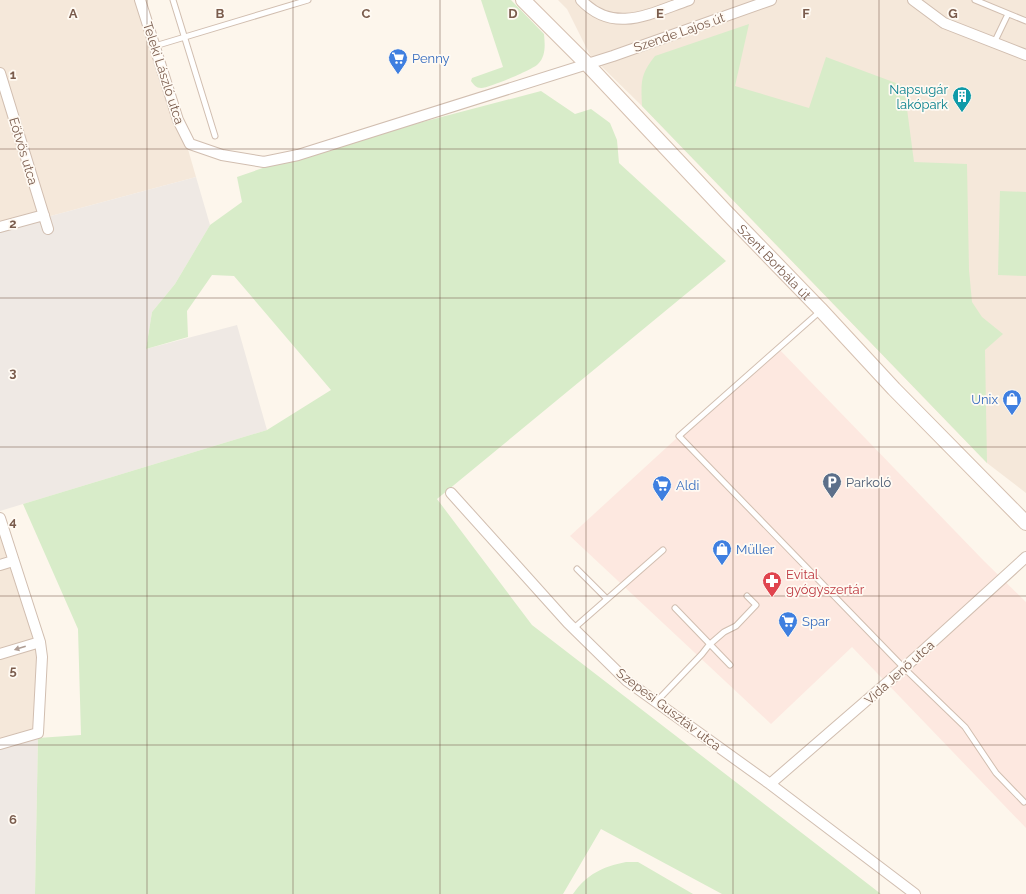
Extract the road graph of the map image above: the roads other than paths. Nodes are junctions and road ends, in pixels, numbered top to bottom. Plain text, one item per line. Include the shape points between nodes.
1 (140, 0) edge
2 (173, 0) edge
3 (308, 0) edge
4 (523, 0) edge
5 (581, 0) edge
6 (689, 0) edge
7 (771, 0) edge
8 (913, 0) edge
9 (975, 0) edge
10 (1008, 14) junction
11 (1026, 21) edge
12 (185, 37) junction
13 (994, 43) junction
14 (155, 46) junction
15 (1026, 55) edge
16 (587, 64) junction
17 (0, 73) edge
18 (5, 106) edge
19 (215, 136) dead end
20 (190, 144) joint
21 (44, 215) junction
22 (0, 227) edge
23 (48, 229) dead end
24 (820, 309) junction
25 (450, 493) dead end
26 (0, 518) edge
27 (1026, 523) edge
28 (663, 550) dead end
29 (1026, 557) edge
30 (14, 561) junction
31 (0, 565) edge
32 (577, 568) dead end
33 (747, 596) dead end
34 (607, 599) junction
35 (675, 608) dead end
36 (573, 629) junction
37 (40, 642) junction
38 (709, 644) junction
39 (0, 654) edge
40 (730, 665) dead end
41 (904, 668) junction
42 (656, 702) junction
43 (0, 744) edge
44 (770, 784) junction
45 (1024, 802) dead end
46 (915, 894) edge

1 - 14 street, Teleki László utca
2 - 12 lane
3 - 12 lane
4 - 16 street, Szent Borbála út
5 - 6 street via 603,16 628,19
7 - 16 street, Szende Lajos út
8 - 13 street via 944,23
9 - 10 lane
10 - 11 lane
10 - 13 lane
12 - 14 lane
12 - 19 lane
13 - 15 street
14 - 20 street, Teleki László utca via 178,120
16 - 20 street, Szende Lajos út via 298,156 264,162 222,155
16 - 24 street, Szent Borbála út
17 - 18 street, Eötvös utca
18 - 21 street, Eötvös utca
21 - 22 street
21 - 23 street, Eötvös utca
24 - 27 street, Szent Borbála út via 894,389
24 - 41 lane via 679,436
25 - 36 street, Szepesi Gusztáv utca
26 - 30 street
28 - 34 lane
29 - 41 street, Vida Jenő utca
30 - 31 street
30 - 37 street
32 - 34 lane
33 - 38 lane via 756,605 736,626
34 - 36 lane
35 - 38 lane
36 - 42 street, Szepesi Gusztáv utca via 627,681
37 -> 39 street
37 - 43 street via 42,657 38,733
38 - 40 lane
38 - 42 lane
41 - 44 street, Vida Jenő utca
41 - 45 lane via 965,727 996,772
42 - 44 street, Szepesi Gusztáv utca
44 - 46 street, Szepesi Gusztáv utca

